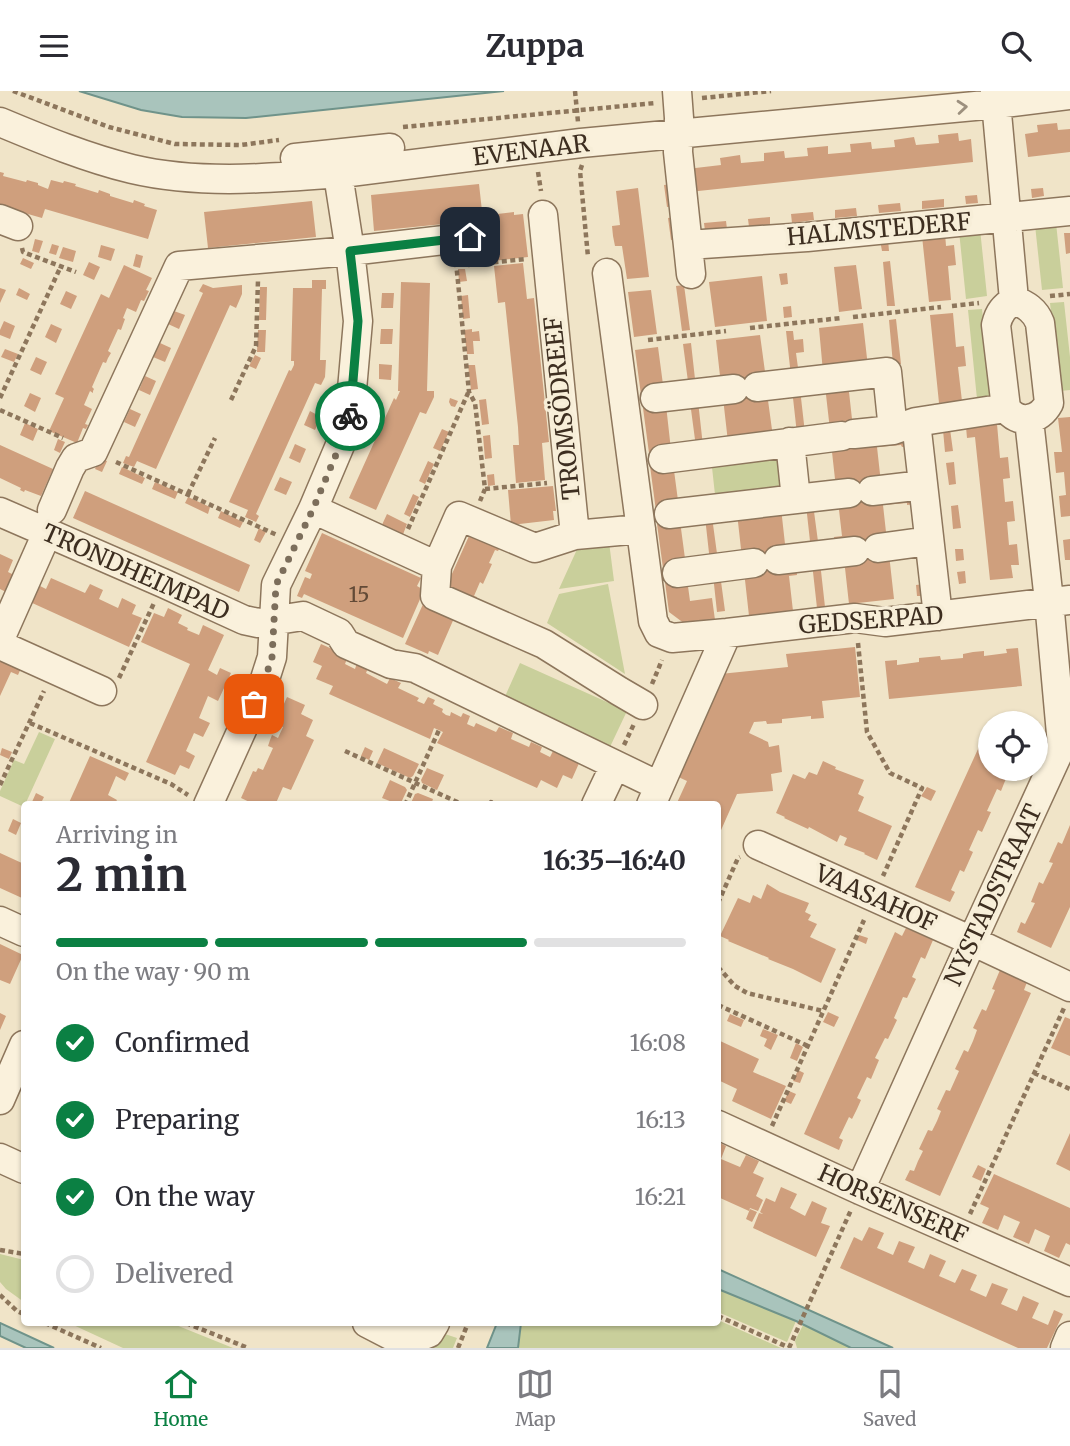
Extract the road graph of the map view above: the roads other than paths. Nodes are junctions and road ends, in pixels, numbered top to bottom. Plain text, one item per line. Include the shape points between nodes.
1 (936, 91) edge
2 (1070, 95) edge
3 (995, 98) edge
4 (0, 109) edge
5 (678, 111) edge
6 (0, 122) edge
7 (340, 171) junction
8 (1070, 211) edge
9 (543, 215) dead end
10 (1006, 218) junction
11 (688, 245) junction
12 (460, 247) road end
13 (350, 251) junction
14 (691, 274) dead end
15 (607, 275) road end
16 (1014, 300) junction
17 (641, 400) junction
18 (1038, 409) edge
19 (905, 426) junction
20 (790, 442) junction
21 (648, 460) junction
22 (923, 485) junction
23 (796, 499) junction
24 (313, 509) junction
25 (0, 512) edge
26 (652, 518) junction
27 (50, 521) junction
28 (575, 535) junction
29 (929, 541) junction
30 (437, 566) junction
31 (663, 574) junction
32 (1059, 601) edge
33 (938, 616) junction
34 (274, 621) junction
35 (727, 633) junction
36 (0, 639) edge
37 (0, 645) edge
38 (102, 691) road end
39 (643, 705) dead end
40 (615, 765) junction
41 (655, 796) edge
42 (200, 801) edge
43 (598, 801) edge
44 (758, 845) road end
45 (0, 921) edge
46 (21, 931) edge
47 (972, 941) junction
48 (1067, 996) edge
49 (21, 1052) edge
50 (0, 1100) edge
51 (721, 1126) edge
52 (0, 1158) edge
53 (21, 1168) edge
54 (860, 1190) junction
55 (1070, 1282) edge
56 (373, 1326) edge
57 (433, 1326) edge
58 (1070, 1336) edge
59 (1065, 1348) edge

1 - 5 street, EVENAAR
2 - 3 street, EVENAAR
5 -> 3 street, EVENAAR
3 - 10 street
4 - 7 street, EVENAAR via 72,139 142,159
5 - 7 street, EVENAAR
5 - 11 street via 677,152
6 - 7 street, EVENAAR via 60,147 133,169 188,177
7 - 13 street
8 - 10 street, HALMSTEDERF
9 - 28 street, TROMSÖDREEF
10 - 11 street, HALMSTEDERF
10 - 16 street
11 - 14 street
12 - 13 street
13 - 24 street via 358,321 349,424
13 - 27 street via 179,267 93,452 76,458 70,467
15 - 17 street
16 - 18 street, NYSTADSTRAAT via 1031,309 1040,323
16 - 18 street, NYSTADSTRAAT via 1003,308 996,325
17 - 19 street via 887,372
17 - 21 street
18 - 19 street
18 - 32 street, NYSTADSTRAAT
19 - 20 street
19 - 22 street
20 - 21 street
20 - 23 street
21 - 26 street
22 - 23 street, TROMSÖDREEF
22 - 29 street
23 - 26 street, TROMSÖDREEF
24 - 30 street
24 - 34 street via 276,585
25 - 27 street, TRONDHEIMPAD
26 - 28 street, TROMSÖDREEF
26 - 31 street
27 - 34 street, TRONDHEIMPAD via 163,583 244,620
27 - 36 street
28 - 30 street via 534,548 459,516
29 - 31 street
29 - 33 street
30 - 39 street via 435,596 544,644
31 - 35 street, GEDSERPAD via 653,621 659,633 672,638
32 - 33 street, GEDSERPAD
32 - 47 street, NYSTADSTRAAT via 1062,745
33 - 35 street, GEDSERPAD via 885,622 839,619
34 - 40 street, TRONDHEIMPAD via 303,617 339,633 346,644 391,664 475,686 499,710
34 - 42 street via 272,657 265,679
35 - 41 street
37 - 38 street
40 - 41 street, TRONDHEIMPAD
40 - 43 street
44 - 47 street, VAASAHOF
45 - 46 street
47 - 48 street, VAASAHOF
47 - 54 street, NYSTADSTRAAT
49 - 50 street
51 - 54 street, HORSENSERF
52 - 53 street
54 - 55 street, HORSENSERF
56 - 57 street via 408,1341 429,1333
58 - 59 street

